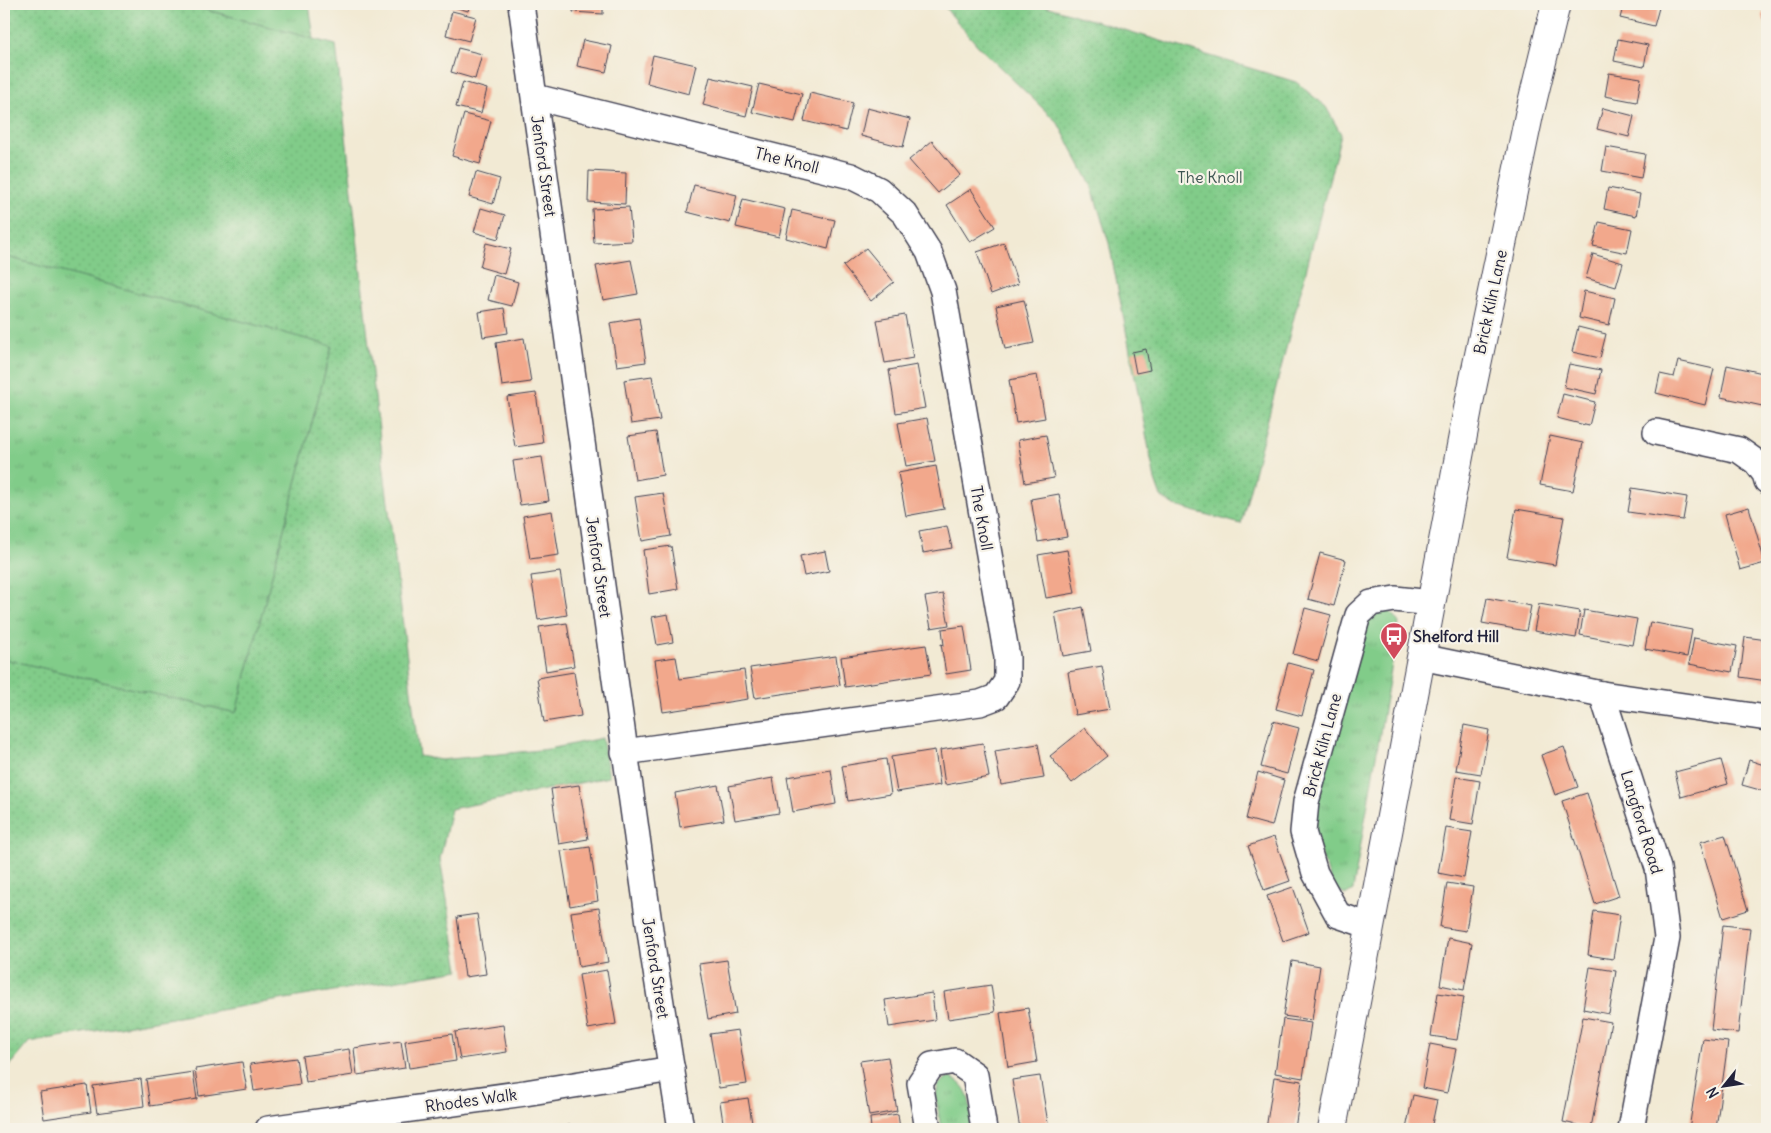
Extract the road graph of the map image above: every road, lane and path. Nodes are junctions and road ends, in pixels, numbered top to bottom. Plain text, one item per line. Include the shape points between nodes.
1 (521, 4) edge
2 (1556, 4) edge
3 (535, 97) junction
4 (1656, 432) dead end
5 (1767, 481) edge
6 (1431, 603) junction
7 (1421, 657) junction
8 (1602, 694) junction
9 (1767, 718) edge
10 (624, 752) junction
11 (1370, 926) junction
12 (672, 1069) junction
13 (339, 1124) edge
14 (277, 1129) edge
15 (681, 1129) edge
16 (928, 1129) edge
17 (984, 1129) edge
18 (1332, 1129) edge
19 (1631, 1129) edge

1 - 3 street, Jenford Street
2 - 6 street, Brick Kiln Lane via 1529,115 1478,359
3 - 10 street, Jenford Street
3 - 10 street, The Knoll via 851,176 879,190 906,214 929,252 943,291 1007,657 1007,681 996,697 980,703
4 - 5 street via 1739,450 1756,462
6 - 7 street, Brick Kiln Lane
6 - 11 street, Brick Kiln Lane via 1394,599 1371,603 1358,615 1306,802 1303,832 1314,873 1338,915
7 - 8 street
7 - 11 street, Brick Kiln Lane
8 - 9 street
8 - 19 street, Langford Road via 1658,868 1666,938
10 - 12 street, Jenford Street
11 - 18 street, Brick Kiln Lane
12 - 13 street, Rhodes Walk
12 - 15 street, Jenford Street
13 - 14 street, Rhodes Walk
16 - 17 street via 920,1083 932,1065 956,1061 975,1075

